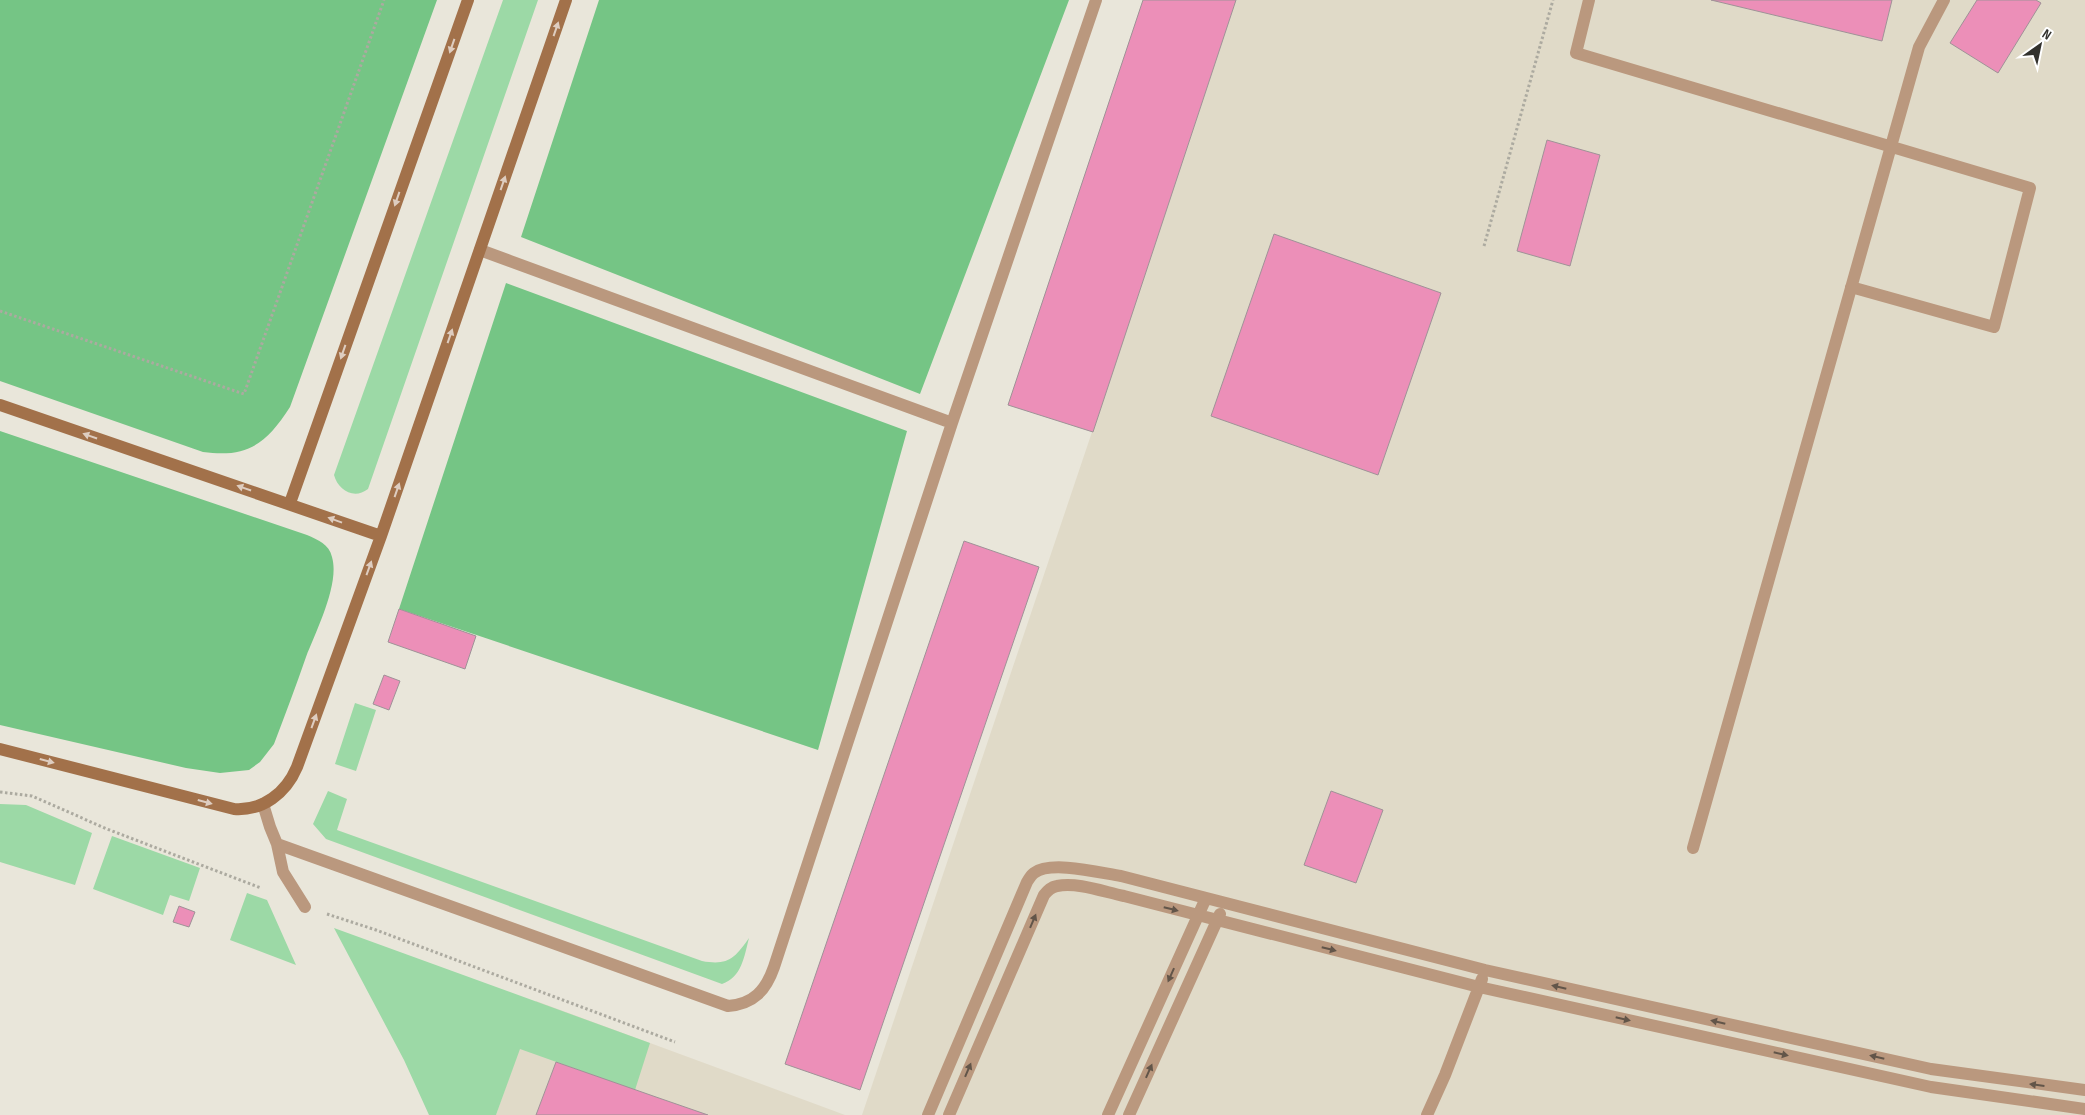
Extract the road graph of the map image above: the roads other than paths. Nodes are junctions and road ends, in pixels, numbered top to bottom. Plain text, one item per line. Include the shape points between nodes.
1 (468, 0) edge
2 (566, 0) edge
3 (1096, 0) edge
4 (1589, 0) edge
5 (1944, 0) edge
6 (1891, 147) junction
7 (480, 250) junction
8 (1851, 287) junction
9 (0, 405) edge
10 (952, 423) junction
11 (290, 504) junction
12 (381, 536) junction
13 (0, 750) edge
14 (263, 804) junction
15 (277, 844) junction
16 (1693, 848) dead end
17 (1206, 898) junction
18 (1225, 903) junction
19 (305, 907) road end
20 (1198, 916) junction
21 (1217, 920) junction
22 (1485, 970) junction
23 (1479, 987) junction
24 (2085, 1090) edge
25 (2085, 1109) edge
26 (928, 1115) edge
27 (949, 1115) edge
28 (1108, 1115) edge
29 (1129, 1115) edge
30 (1427, 1115) edge

1 -> 11 main road
7 -> 2 main road
3 - 10 lane
4 - 6 lane via 1576,53
5 - 6 lane via 1919,48
6 - 8 lane
6 - 8 lane via 2030,188 1994,327
7 - 10 lane
12 -> 7 main road
8 - 16 lane
11 -> 9 main road
10 - 15 lane via 774,967 768,984 755,998 728,1006
12 -> 11 main road
14 -> 12 main road via 284,789 295,772
13 -> 14 main road via 234,809 256,808
14 - 15 lane
15 - 19 lane via 284,872
17 - 18 lane
17 - 20 lane
17 - 26 lane via 1121,876 1079,869 1050,868 1035,872 1027,882
18 - 21 lane
18 - 22 lane
20 - 21 lane
27 -> 20 lane via 1049,888 1078,887
20 -> 28 lane
21 -> 23 lane
29 -> 21 lane
22 - 23 lane
24 -> 22 lane via 1931,1070
23 -> 25 lane via 1931,1088
23 - 30 lane

